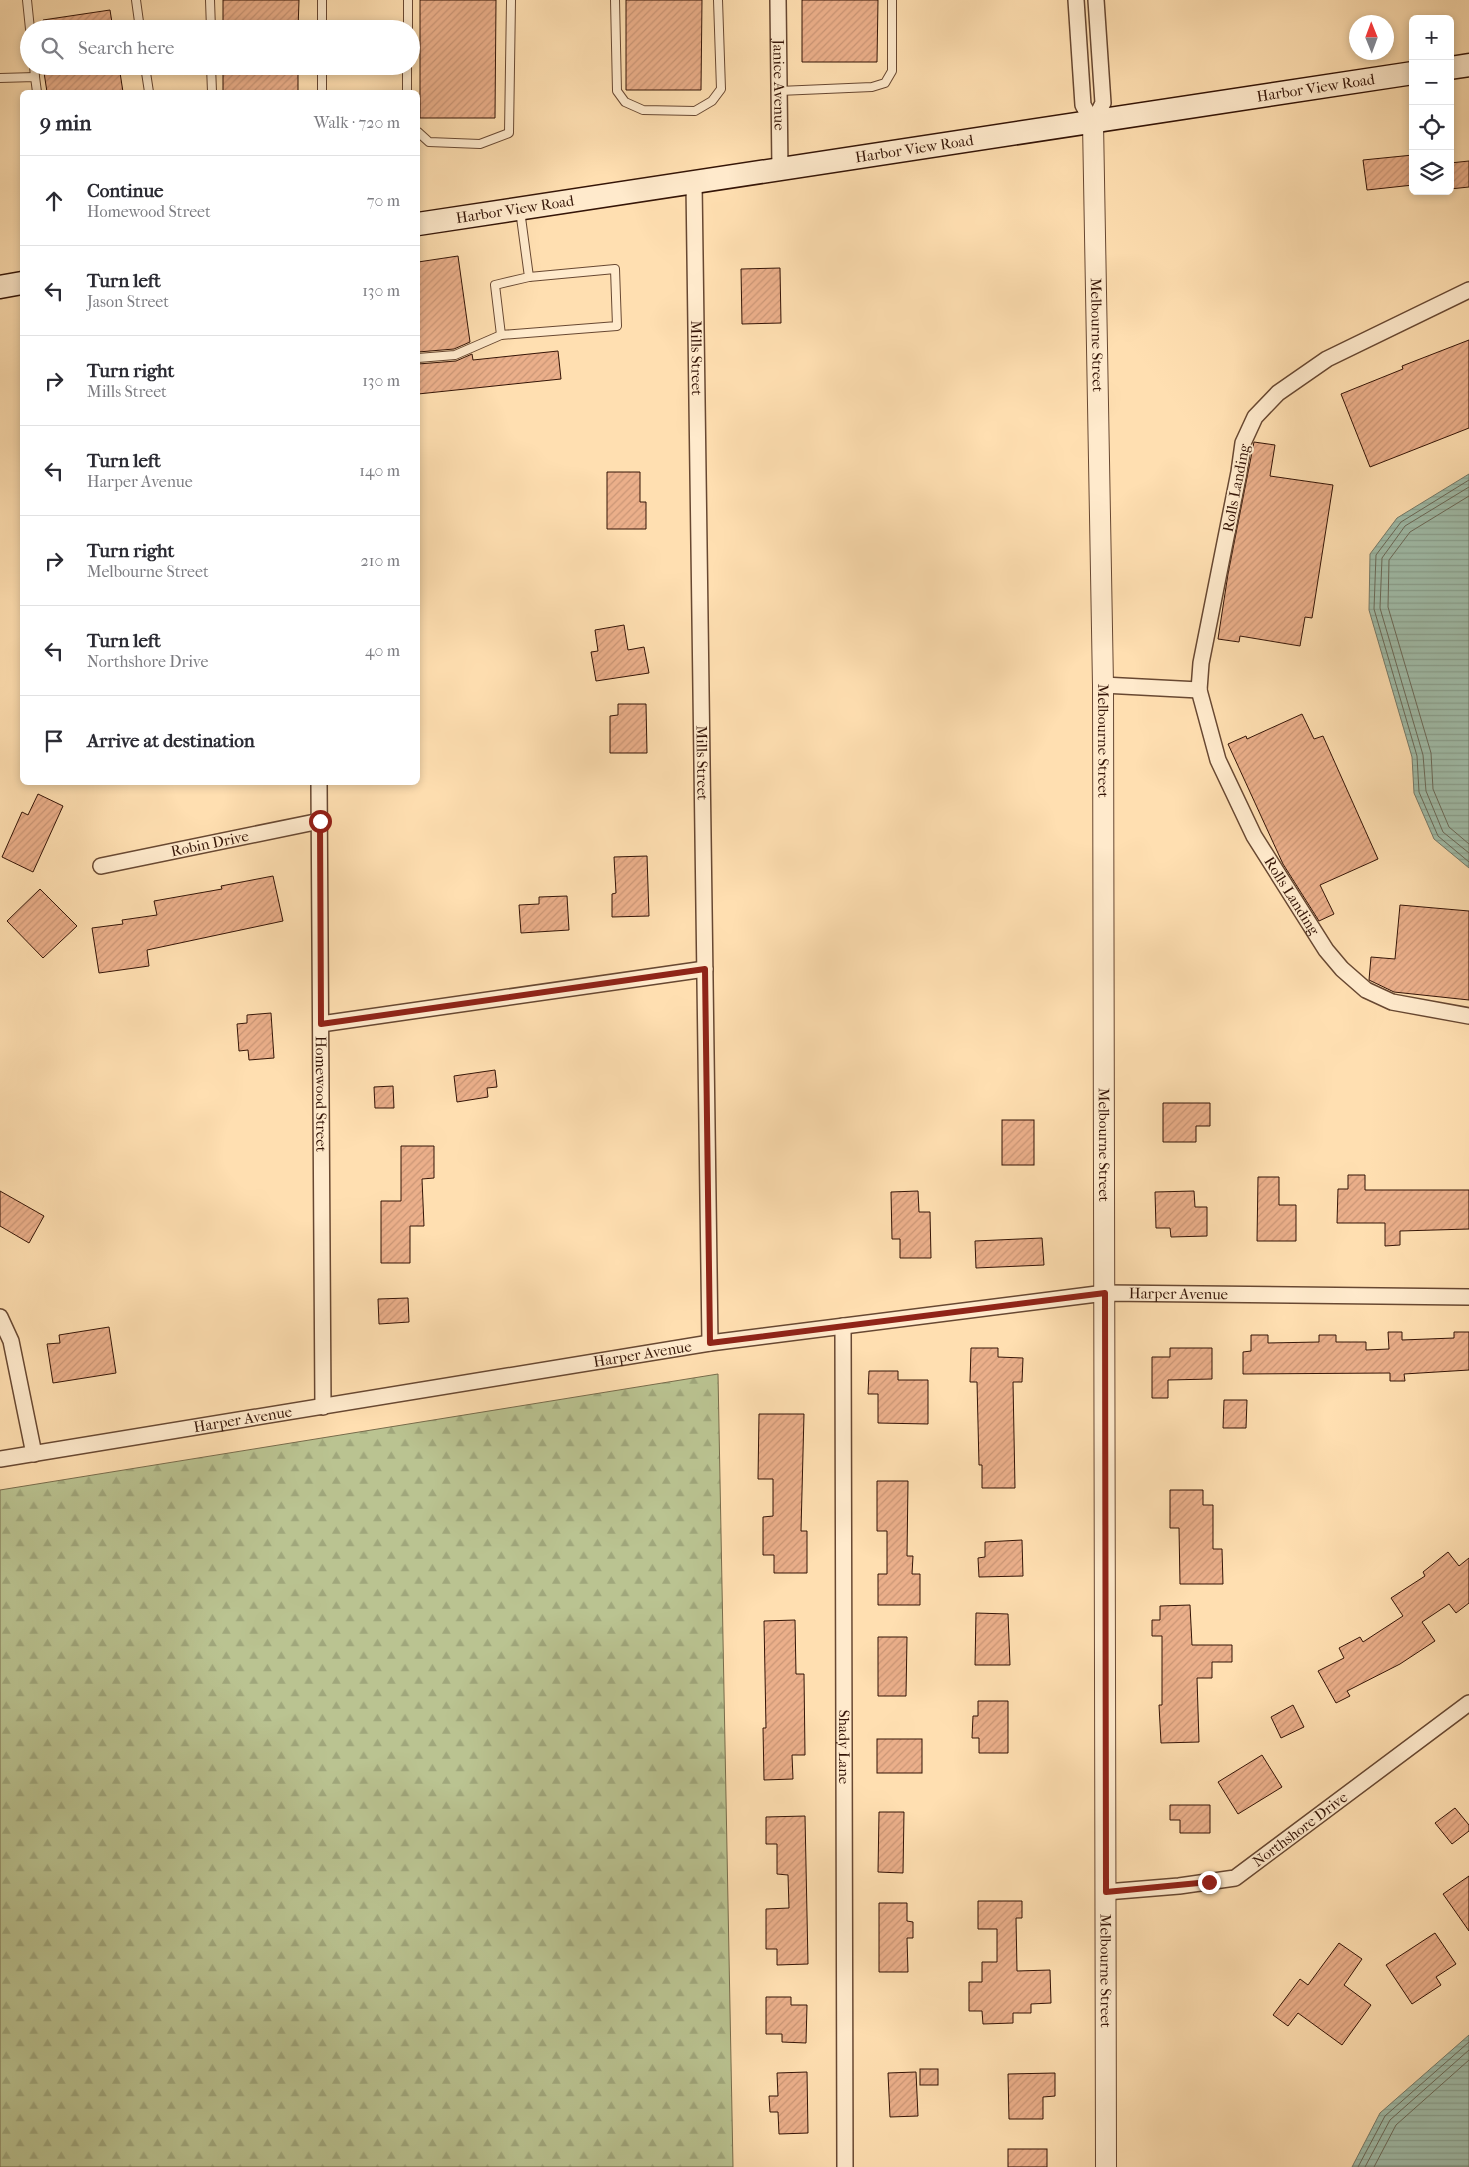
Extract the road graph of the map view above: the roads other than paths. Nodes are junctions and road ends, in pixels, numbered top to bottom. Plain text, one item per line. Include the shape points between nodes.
1 (28, 0) edge
2 (136, 0) edge
3 (210, 0) edge
4 (322, 0) edge
5 (408, 0) edge
6 (511, 0) edge
7 (615, 0) edge
8 (718, 0) edge
9 (778, 0) edge
10 (892, 0) edge
11 (1076, 0) edge
12 (1096, 0) edge
13 (29, 20) edge
14 (139, 20) edge
15 (211, 20) edge
16 (322, 20) edge
17 (408, 20) edge
18 (1469, 65) edge
19 (1454, 67) edge
20 (1409, 74) edge
21 (146, 75) edge
22 (211, 75) edge
23 (322, 75) edge
24 (407, 75) edge
25 (35, 77) joint
26 (0, 78) edge
27 (37, 90) edge
28 (149, 90) edge
29 (212, 90) edge
30 (322, 90) edge
31 (407, 90) edge
32 (779, 92) junction
33 (1093, 123) junction
34 (420, 134) edge
35 (780, 170) junction
36 (694, 183) junction
37 (520, 209) junction
38 (420, 224) edge
39 (529, 277) junction
40 (20, 284) edge
41 (0, 287) edge
42 (1469, 290) edge
43 (501, 335) junction
44 (420, 358) edge
45 (1104, 685) junction
46 (1199, 690) junction
47 (319, 785) edge
48 (320, 821) junction
49 (101, 866) dead end
50 (705, 969) junction
51 (1469, 1016) edge
52 (321, 1024) junction
53 (1105, 1293) junction
54 (1469, 1298) edge
55 (0, 1317) edge
56 (843, 1326) junction
57 (710, 1343) junction
58 (323, 1407) junction
59 (34, 1454) junction
60 (0, 1459) edge
61 (1469, 1703) edge
62 (1106, 1892) junction
63 (845, 2167) edge
64 (1106, 2167) edge

1 - 13 lane
2 - 14 lane
3 - 15 lane
4 - 16 lane
5 - 17 lane
6 - 34 lane via 509,133 480,144 430,142
7 - 8 lane via 617,91 625,102 643,110 696,111 712,101 721,89
9 - 32 street, Janice Avenue
10 - 32 lane via 892,71 885,83 872,87
11 - 33 street via 1083,105
12 - 33 street via 1103,103
18 - 19 main road
20 - 33 main road, Harbor View Road
21 - 28 lane
22 - 29 lane
23 - 30 lane
24 - 31 lane
25 - 26 lane
25 - 27 lane
32 - 35 street, Janice Avenue
33 - 35 main road, Harbor View Road
33 - 45 street, Melbourne Street
35 - 36 main road, Harbor View Road
36 - 37 main road, Harbor View Road
36 - 50 street, Mills Street
37 - 38 main road, Harbor View Road
37 - 39 lane
39 - 43 lane via 495,285
39 - 43 lane via 615,269 617,326
40 - 41 main road
42 - 46 street, Rolls Landing via 1327,359 1278,393 1255,417 1243,443 1201,663
43 - 44 lane via 455,355
45 - 46 street
45 - 53 street, Melbourne Street
46 - 51 street, Rolls Landing via 1218,760 1254,836 1326,950 1366,990 1392,1002
47 - 48 street, Homewood Street
48 - 49 street, Robin Drive
48 - 52 street, Homewood Street
50 - 52 street
50 - 57 street, Mills Street
52 - 58 street, Homewood Street
53 - 54 street, Harper Avenue
53 - 56 street, Harper Avenue
53 - 62 street, Melbourne Street
55 - 59 street via 11,1341
56 - 57 street, Harper Avenue
56 - 63 street, Shady Lane
57 - 58 street, Harper Avenue
58 - 59 street, Harper Avenue
59 - 60 street, Harper Avenue
61 - 62 street, Northshore Drive via 1235,1878
62 - 64 street, Melbourne Street

